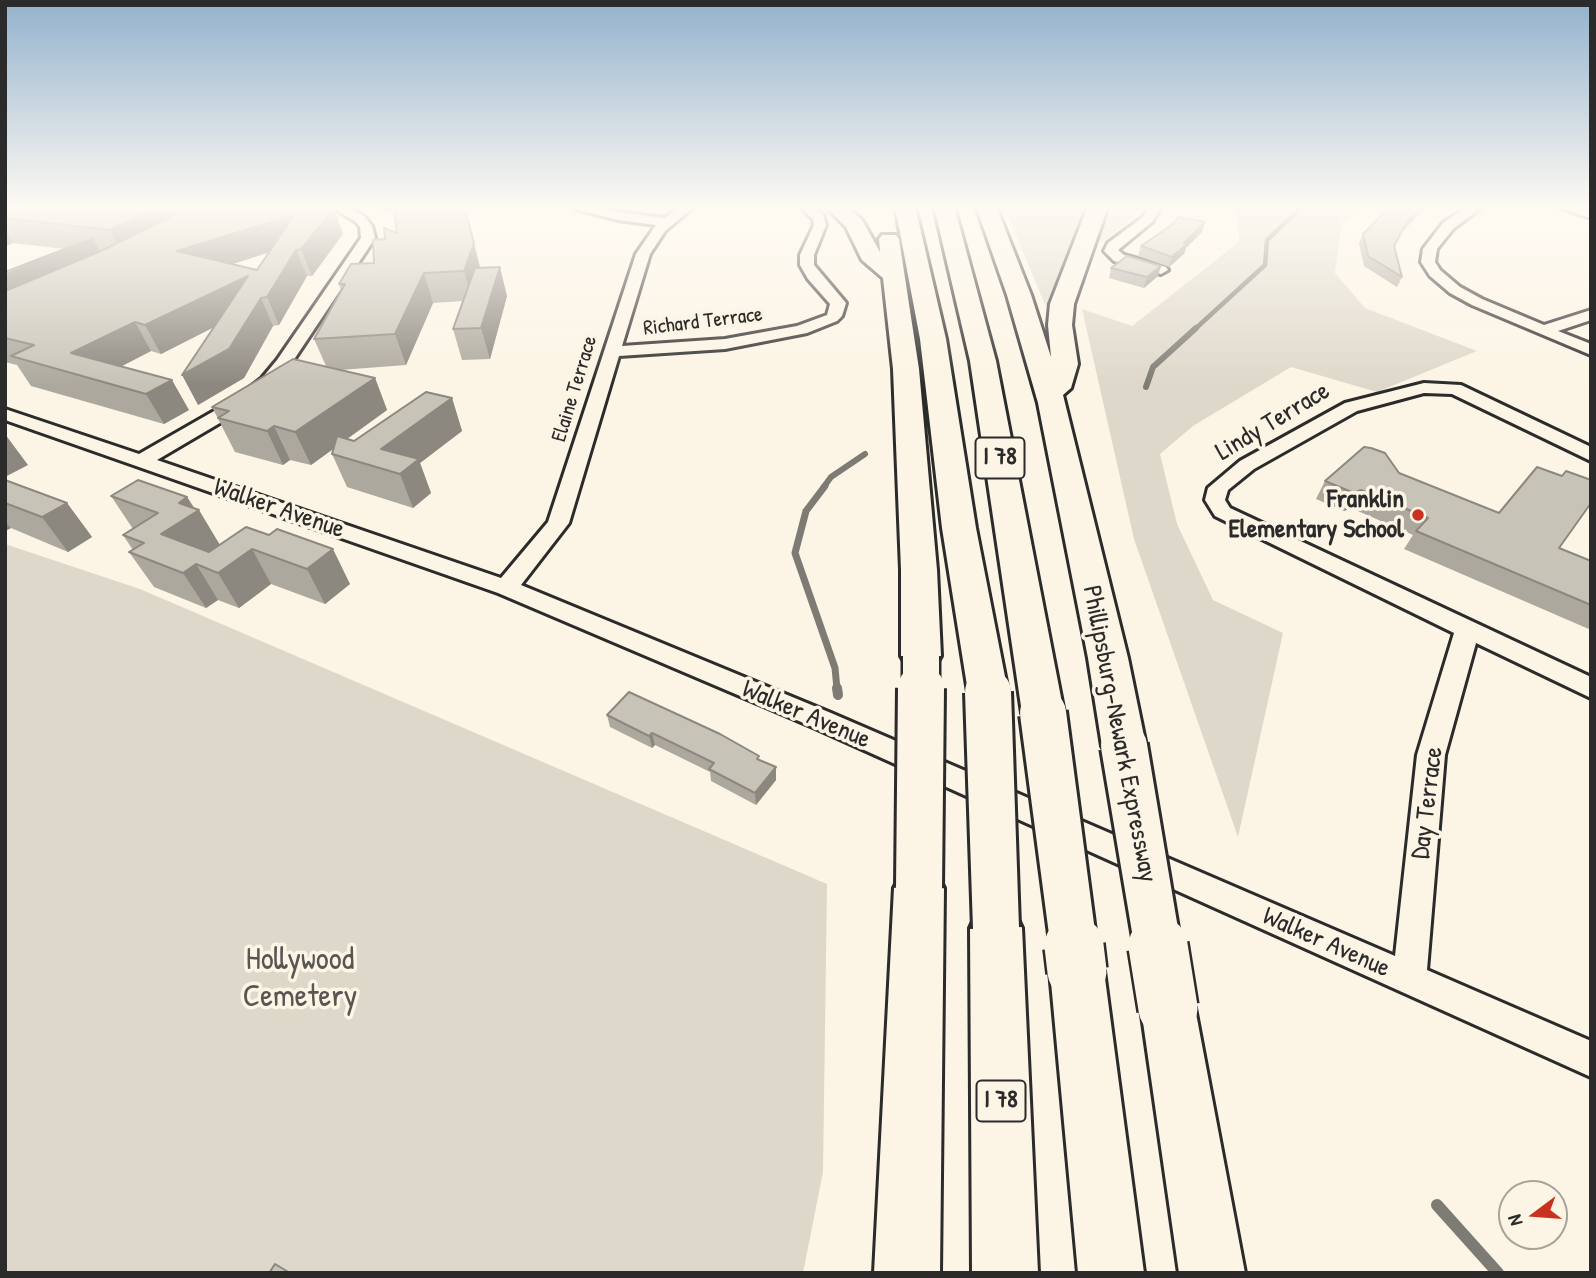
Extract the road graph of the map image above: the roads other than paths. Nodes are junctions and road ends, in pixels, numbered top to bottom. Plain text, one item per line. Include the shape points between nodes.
1 (349, 266) edge
2 (639, 266) edge
3 (807, 266) edge
4 (882, 266) edge
5 (893, 266) edge
6 (918, 266) edge
7 (939, 266) edge
8 (959, 266) edge
9 (985, 266) edge
10 (1008, 266) edge
11 (1076, 266) edge
12 (1146, 266) edge
13 (1430, 266) edge
14 (1161, 270) edge
15 (895, 278) junction
16 (1591, 315) edge
17 (1544, 330) junction
18 (1591, 350) edge
19 (610, 352) junction
20 (1052, 403) junction
21 (5, 414) edge
22 (1591, 455) edge
23 (141, 461) junction
24 (506, 588) junction
25 (1467, 629) junction
26 (1591, 688) edge
27 (988, 692) junction
28 (1043, 713) junction
29 (1409, 980) junction
30 (1591, 1059) edge
31 (907, 1273) edge
32 (1004, 1273) edge
33 (1111, 1273) edge
34 (1212, 1273) edge

1 - 23 street via 268,382 241,403
2 - 19 street, Elaine Terrace
3 - 19 street, Richard Terrace via 839,308 826,323 725,344
4 - 15 highway
5 - 15 highway
6 - 27 highway
7 - 27 highway, I 78 via 962,390
8 - 28 highway, I 78 via 983,361
9 - 28 highway via 999,320 1030,520
10 - 20 highway, Phillipsburg-Newark Expressway / I 78
11 - 20 highway via 1062,304 1065,364
12 - 14 street
13 - 17 street via 1446,284 1466,296
15 - 31 highway, bridge via 906,369 921,656
16 - 17 street
17 - 18 street
19 - 24 street, Elaine Terrace via 558,523
20 - 34 highway, Phillipsburg-Newark Expressway / I 78, bridge via 1108,658
21 - 23 street, Walker Avenue
22 - 25 street, Lindy Terrace via 1455,389 1424,388 1351,407 1247,465 1218,488 1215,500 1222,512
23 - 24 street, Walker Avenue
24 - 29 street, Walker Avenue via 822,720
25 - 26 street, Lindy Terrace
25 - 29 street, Day Terrace via 1431,755
27 - 32 highway, I 78, bridge
28 - 33 highway, I 78, bridge
29 - 30 street, Walker Avenue

